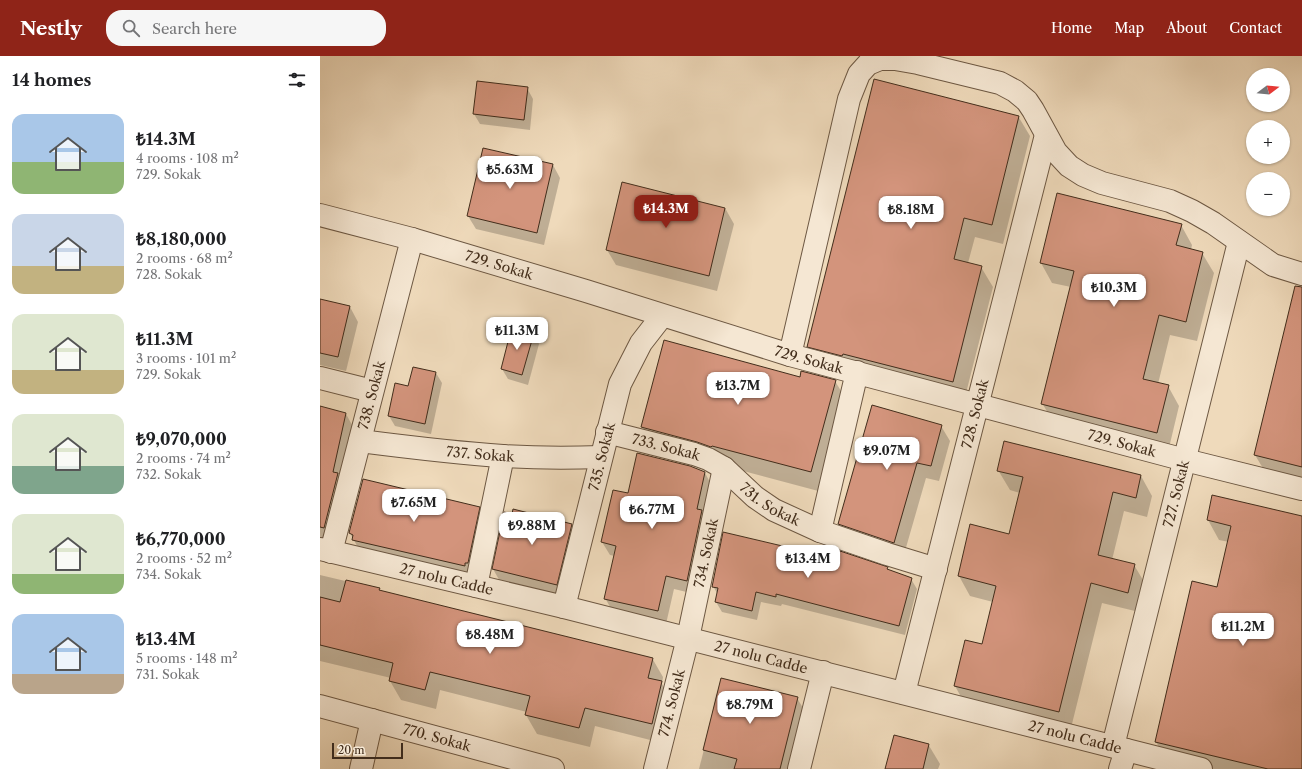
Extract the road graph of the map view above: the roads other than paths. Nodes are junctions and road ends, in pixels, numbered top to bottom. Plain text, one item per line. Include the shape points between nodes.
1 (1046, 135) junction
2 (320, 215) edge
3 (412, 239) junction
4 (1239, 242) junction
5 (1302, 274) edge
6 (662, 316) junction
7 (790, 355) junction
8 (857, 372) junction
9 (320, 378) edge
10 (372, 390) junction
11 (978, 404) junction
12 (607, 432) junction
13 (360, 441) junction
14 (503, 456) junction
15 (601, 457) junction
16 (1185, 460) junction
17 (724, 468) junction
18 (1302, 489) edge
19 (820, 531) junction
20 (326, 550) edge
21 (936, 569) junction
22 (476, 586) junction
23 (564, 607) junction
24 (688, 638) junction
25 (822, 672) junction
26 (904, 693) junction
27 (320, 706) edge
28 (372, 720) junction
29 (1120, 755) edge
30 (503, 762) edge
31 (361, 769) edge
32 (553, 769) edge
33 (655, 769) edge
34 (799, 769) edge
35 (1201, 769) edge

1 - 4 street via 1056,152 1083,176 1170,201 1213,223
1 - 7 street via 1027,100 1000,83 895,59 880,59 868,64 859,74 849,99
1 - 11 street, 728. Sokak
2 - 3 street, 729. Sokak
3 - 6 street, 729. Sokak
3 - 10 street, 738. Sokak
4 - 5 street via 1272,265
4 - 16 street, 727. Sokak
6 - 7 street, 729. Sokak
6 - 12 street, 735. Sokak via 641,343 620,384
7 - 8 street, 729. Sokak
8 - 11 street, 729. Sokak
8 - 19 street
9 - 10 street
10 - 13 street, 738. Sokak
11 - 16 street, 729. Sokak
11 - 21 street, 728. Sokak
12 - 15 street, 735. Sokak
12 - 17 street, 733. Sokak via 694,454
13 - 14 street, 737. Sokak
13 - 20 street, 738. Sokak
14 - 15 street, 737. Sokak
14 - 22 street
15 - 23 street, 735. Sokak
16 - 18 street, 729. Sokak
16 - 29 street, 727. Sokak
17 - 19 street, 731. Sokak via 755,497 774,510
17 - 24 street, 734. Sokak
19 - 21 street, 731. Sokak
20 - 22 street, 27 nolu Cadde
21 - 26 street, 728. Sokak
22 - 23 street, 27 nolu Cadde
23 - 24 street, 27 nolu Cadde
24 - 25 street, 27 nolu Cadde
24 - 33 street, 774. Sokak
25 - 26 street, 27 nolu Cadde
25 - 34 street
26 - 29 street, 27 nolu Cadde
27 - 28 street, 770. Sokak
28 - 30 street, 770. Sokak
28 - 31 street
29 - 35 street, 27 nolu Cadde
30 - 32 street, 770. Sokak

